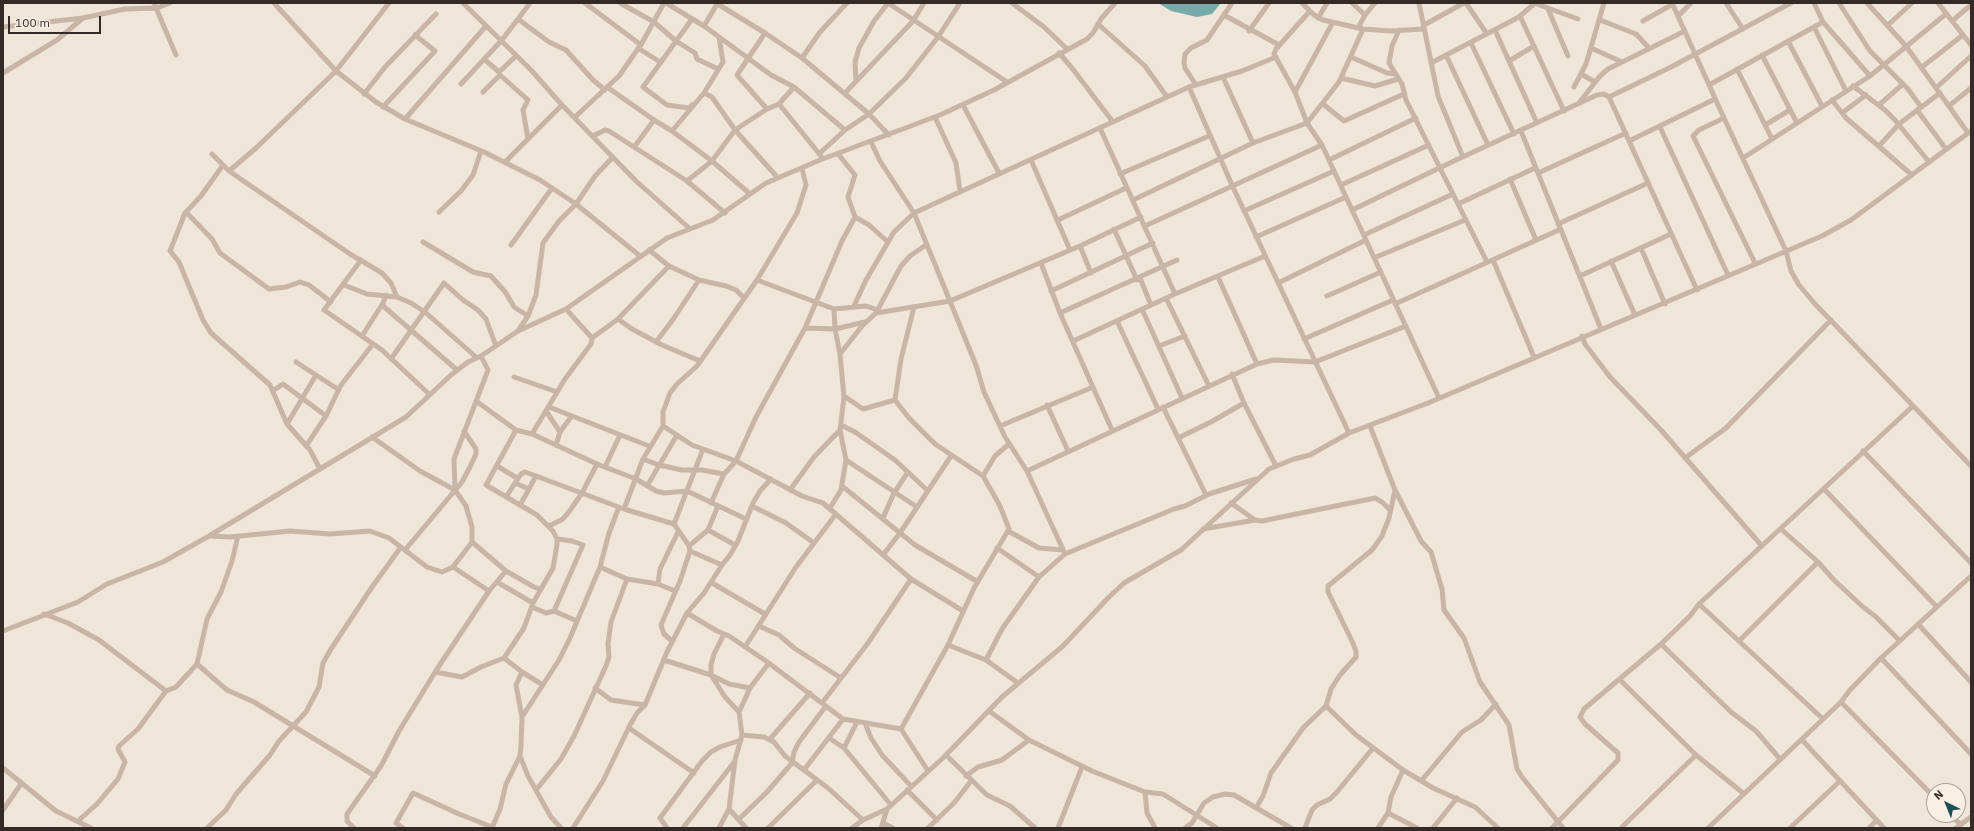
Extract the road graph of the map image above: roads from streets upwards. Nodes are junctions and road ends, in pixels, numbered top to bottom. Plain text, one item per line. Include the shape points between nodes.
1 (170, 3) edge
2 (274, 3) edge
3 (389, 3) edge
4 (463, 3) edge
5 (530, 3) edge
6 (585, 3) edge
7 (620, 3) edge
8 (665, 3) edge
9 (716, 3) edge
10 (847, 3) edge
11 (888, 3) edge
12 (924, 3) edge
13 (960, 3) edge
14 (1012, 3) edge
15 (1115, 3) edge
16 (1232, 3) edge
17 (1269, 3) edge
18 (1302, 3) edge
19 (1327, 3) edge
20 (1352, 3) edge
21 (1375, 3) edge
22 (1419, 3) edge
23 (1465, 3) edge
24 (1534, 3) edge
25 (1604, 3) edge
26 (1672, 3) edge
27 (1691, 3) edge
28 (1791, 3) edge
29 (1814, 3) edge
30 (1839, 3) edge
31 (1867, 3) edge
32 (1912, 3) edge
33 (1938, 3) edge
34 (1728, 4) edge
35 (725, 5) edge
36 (1971, 5) edge
37 (155, 6) edge
38 (1548, 9) junction
39 (1310, 11) junction
40 (436, 14) dead end
41 (1946, 14) junction
42 (1365, 15) junction
43 (1224, 16) junction
44 (1520, 16) junction
45 (1678, 16) junction
46 (83, 18) junction
47 (1318, 18) junction
48 (518, 19) junction
49 (692, 19) junction
50 (1578, 19) dead end
51 (1600, 20) junction
52 (913, 21) junction
53 (1643, 21) dead end
54 (1952, 21) junction
55 (654, 22) junction
56 (1333, 22) junction
57 (1823, 22) junction
58 (1098, 24) junction
59 (1888, 25) junction
60 (486, 26) junction
61 (704, 26) junction
62 (3, 27) edge
63 (1424, 27) junction
64 (1814, 27) junction
65 (1361, 28) junction
66 (1743, 29) junction
67 (1399, 30) junction
68 (1495, 30) junction
69 (1249, 31) junction
70 (1685, 31) junction
71 (766, 33) junction
72 (415, 34) junction
73 (1487, 34) junction
74 (1963, 35) junction
75 (719, 37) junction
76 (938, 37) junction
77 (501, 41) junction
78 (676, 41) junction
79 (1788, 41) junction
80 (1472, 42) junction
81 (1279, 45) junction
82 (1971, 45) edge
83 (640, 46) junction
84 (1534, 46) junction
85 (1906, 46) junction
86 (1591, 48) junction
87 (1649, 48) junction
88 (1067, 49) junction
89 (1059, 53) junction
90 (1695, 54) junction
91 (176, 55) dead end
92 (1762, 55) junction
93 (516, 56) junction
94 (1446, 56) junction
95 (1568, 56) dead end
96 (1971, 56) edge
97 (1276, 57) junction
98 (1351, 57) junction
99 (747, 58) junction
100 (802, 58) junction
101 (484, 59) junction
102 (1509, 61) junction
103 (660, 62) junction
104 (1622, 62) junction
105 (1430, 63) junction
106 (1883, 65) junction
107 (1922, 67) junction
108 (1737, 69) junction
109 (718, 70) junction
110 (336, 71) junction
111 (3, 73) edge
112 (500, 74) junction
113 (1581, 74) junction
114 (1397, 76) junction
115 (1870, 76) junction
116 (1222, 77) junction
117 (1341, 78) junction
118 (856, 81) junction
119 (1007, 82) junction
120 (1595, 82) junction
121 (461, 84) dead end
122 (1903, 84) junction
123 (1196, 85) junction
124 (1708, 85) junction
125 (1853, 86) junction
126 (794, 87) junction
127 (1574, 87) dead end
128 (606, 88) junction
129 (1189, 88) junction
130 (1936, 88) junction
131 (1971, 88) edge
132 (1846, 91) junction
133 (483, 92) dead end
134 (704, 92) junction
135 (1296, 92) junction
136 (845, 93) junction
137 (1940, 93) junction
138 (364, 94) junction
139 (1404, 94) junction
140 (1866, 95) junction
141 (1168, 97) junction
142 (1609, 97) junction
143 (1715, 99) junction
144 (1832, 100) junction
145 (779, 104) junction
146 (1323, 104) junction
147 (1578, 104) junction
148 (562, 105) junction
149 (962, 105) junction
150 (1879, 105) junction
151 (1822, 106) junction
152 (1949, 106) junction
153 (383, 107) junction
154 (1919, 108) junction
155 (767, 109) junction
156 (1790, 110) junction
157 (1564, 111) junction
158 (1842, 113) junction
159 (869, 114) junction
160 (575, 117) junction
161 (935, 117) junction
162 (1416, 118) junction
163 (1724, 118) junction
164 (405, 119) junction
165 (654, 120) junction
166 (1113, 122) junction
167 (1307, 123) junction
168 (1537, 123) junction
169 (1797, 123) junction
170 (1899, 124) junction
171 (1765, 125) junction
172 (1660, 127) junction
173 (1100, 128) junction
174 (735, 130) junction
175 (845, 130) junction
176 (672, 131) junction
177 (1521, 131) junction
178 (1970, 132) edge
179 (1626, 133) junction
180 (1514, 134) junction
181 (889, 135) junction
182 (593, 136) junction
183 (1210, 136) junction
184 (528, 139) junction
185 (1772, 139) junction
186 (1629, 141) junction
187 (871, 142) junction
188 (1253, 143) junction
189 (1429, 144) junction
190 (1322, 145) junction
191 (1488, 145) junction
192 (635, 146) junction
193 (1879, 146) junction
194 (1946, 149) junction
195 (481, 150) junction
196 (212, 154) dead end
197 (819, 154) junction
198 (838, 154) junction
199 (613, 157) junction
200 (1463, 157) junction
201 (1220, 158) junction
202 (1742, 158) junction
203 (824, 159) junction
204 (1031, 160) junction
205 (1329, 160) junction
206 (712, 161) junction
207 (505, 162) junction
208 (1929, 162) junction
209 (223, 165) junction
210 (802, 168) junction
211 (1440, 168) junction
212 (1536, 168) junction
213 (229, 171) junction
214 (1334, 171) junction
215 (999, 173) junction
216 (1538, 173) junction
217 (1120, 174) junction
218 (1912, 175) junction
219 (778, 178) junction
220 (1510, 179) junction
221 (688, 181) junction
222 (1648, 183) junction
223 (1232, 185) junction
224 (1341, 185) junction
225 (552, 188) junction
226 (1126, 188) junction
227 (960, 191) junction
228 (750, 194) junction
229 (1453, 194) junction
230 (1346, 197) junction
231 (1133, 200) junction
232 (576, 204) junction
233 (1458, 204) junction
234 (1352, 210) junction
235 (1244, 211) junction
236 (186, 212) junction
237 (439, 212) dead end
238 (724, 213) junction
239 (914, 213) junction
240 (855, 217) junction
241 (1141, 217) junction
242 (1058, 220) junction
243 (1466, 220) junction
244 (1146, 226) junction
245 (1559, 226) junction
246 (689, 228) junction
247 (1114, 230) junction
248 (1671, 234) junction
249 (1256, 237) junction
250 (1365, 238) junction
251 (1536, 240) junction
252 (423, 242) dead end
253 (888, 242) junction
254 (1153, 243) junction
255 (511, 245) dead end
256 (926, 245) junction
257 (1080, 246) junction
258 (1641, 248) junction
259 (649, 250) junction
260 (1070, 250) junction
261 (1786, 251) junction
262 (640, 256) junction
263 (1265, 256) junction
264 (1126, 257) junction
265 (1374, 258) junction
266 (362, 260) junction
267 (1177, 260) dead end
268 (1492, 260) junction
269 (1486, 262) junction
270 (1611, 262) junction
271 (1040, 263) junction
272 (1755, 263) junction
273 (669, 266) junction
274 (1163, 267) junction
275 (1381, 272) junction
276 (1091, 273) junction
277 (1580, 276) junction
278 (1728, 276) junction
279 (1218, 277) junction
280 (1138, 279) junction
281 (699, 280) junction
282 (757, 280) junction
283 (1278, 284) junction
284 (344, 285) junction
285 (1697, 290) junction
286 (1051, 291) junction
287 (1175, 294) junction
288 (386, 295) junction
289 (1327, 296) dead end
290 (397, 297) junction
291 (744, 298) junction
292 (1166, 298) junction
293 (950, 301) junction
294 (331, 302) junction
295 (1394, 302) junction
296 (816, 304) junction
297 (1665, 304) junction
298 (382, 305) junction
299 (1152, 305) junction
300 (854, 306) junction
301 (914, 307) junction
302 (566, 309) junction
303 (1142, 309) junction
304 (834, 310) junction
305 (423, 311) junction
306 (877, 312) junction
307 (1060, 313) junction
308 (1635, 315) junction
309 (528, 316) junction
310 (618, 319) junction
311 (1830, 320) junction
312 (1117, 321) junction
313 (867, 322) junction
314 (1406, 326) junction
315 (805, 328) junction
316 (1601, 329) junction
317 (411, 330) junction
318 (835, 330) junction
319 (518, 331) junction
320 (362, 336) junction
321 (1185, 336) junction
322 (1582, 336) junction
323 (592, 338) junction
324 (1304, 339) junction
325 (1072, 341) junction
326 (656, 342) junction
327 (374, 344) junction
328 (496, 346) junction
329 (1159, 346) junction
330 (840, 354) junction
331 (479, 356) junction
332 (1534, 357) junction
333 (391, 359) junction
334 (700, 361) junction
335 (296, 362) dead end
336 (1316, 362) junction
337 (1257, 364) junction
338 (457, 370) junction
339 (1232, 374) junction
340 (316, 375) junction
341 (514, 377) dead end
342 (1209, 386) junction
343 (1093, 387) junction
344 (274, 390) junction
345 (339, 390) junction
346 (557, 392) junction
347 (429, 394) junction
348 (844, 396) junction
349 (301, 398) junction
350 (1182, 398) junction
351 (1439, 398) junction
352 (895, 400) junction
353 (476, 401) junction
354 (1244, 403) junction
355 (1047, 405) junction
356 (1914, 406) junction
357 (1161, 408) junction
358 (547, 409) junction
359 (326, 416) junction
360 (571, 417) junction
361 (287, 424) junction
362 (663, 426) junction
363 (1000, 426) junction
364 (1370, 426) junction
365 (840, 428) junction
366 (464, 430) junction
367 (516, 430) junction
368 (1112, 430) junction
369 (560, 432) junction
370 (1350, 433) junction
371 (532, 434) junction
372 (620, 435) junction
373 (677, 435) junction
374 (372, 437) junction
375 (1178, 438) junction
376 (1009, 444) junction
377 (556, 445) junction
378 (306, 446) junction
379 (649, 446) junction
380 (703, 449) junction
381 (1068, 451) junction
382 (1863, 451) junction
383 (950, 456) junction
384 (1684, 458) junction
385 (643, 459) junction
386 (846, 460) junction
387 (736, 462) junction
388 (597, 464) junction
389 (659, 465) junction
390 (497, 466) junction
391 (1276, 466) junction
392 (1971, 466) edge
393 (605, 467) junction
394 (320, 469) junction
395 (694, 470) junction
396 (1028, 471) junction
397 (908, 472) junction
398 (724, 474) junction
399 (536, 476) junction
400 (983, 476) junction
401 (636, 479) junction
402 (771, 479) junction
403 (1257, 479) junction
404 (516, 480) junction
405 (647, 486) junction
406 (842, 486) junction
407 (529, 489) junction
408 (1824, 489) junction
409 (456, 490) junction
410 (790, 490) junction
411 (928, 490) junction
412 (1395, 490) junction
413 (687, 491) junction
414 (894, 493) junction
415 (582, 494) junction
416 (1206, 496) junction
417 (506, 497) junction
418 (711, 503) junction
419 (1231, 503) junction
420 (520, 505) junction
421 (718, 506) junction
422 (752, 506) junction
423 (917, 507) junction
424 (622, 508) junction
425 (830, 508) junction
426 (1390, 510) junction
427 (836, 514) junction
428 (883, 518) junction
429 (746, 519) junction
430 (1255, 520) junction
431 (674, 524) junction
432 (549, 526) junction
433 (894, 528) junction
434 (1202, 529) junction
435 (1782, 529) junction
436 (708, 530) junction
437 (1008, 531) junction
438 (678, 532) junction
439 (900, 533) junction
440 (209, 536) junction
441 (238, 536) junction
442 (557, 539) junction
443 (894, 540) junction
444 (472, 542) junction
445 (814, 543) junction
446 (735, 544) junction
447 (1762, 546) junction
448 (997, 548) junction
449 (403, 549) junction
450 (690, 549) junction
451 (1064, 552) junction
452 (883, 555) junction
453 (1818, 562) junction
454 (1971, 563) edge
455 (722, 565) junction
456 (453, 567) junction
457 (600, 567) junction
458 (506, 571) junction
459 (1971, 576) edge
460 (1039, 577) junction
461 (628, 579) junction
462 (911, 579) junction
463 (498, 582) junction
464 (978, 582) junction
465 (712, 583) junction
466 (658, 584) junction
467 (540, 589) junction
468 (489, 591) junction
469 (675, 591) junction
470 (1699, 604) junction
471 (532, 605) junction
472 (1938, 607) junction
473 (964, 611) junction
474 (554, 612) junction
475 (687, 613) junction
476 (44, 614) junction
477 (765, 614) junction
478 (577, 621) junction
479 (1918, 624) junction
480 (759, 626) junction
481 (3, 631) edge
482 (724, 634) junction
483 (672, 641) junction
484 (1739, 641) junction
485 (1900, 642) junction
486 (1660, 644) junction
487 (948, 645) junction
488 (745, 647) junction
489 (504, 658) junction
490 (1882, 658) junction
491 (664, 660) junction
492 (986, 660) junction
493 (769, 663) junction
494 (197, 664) junction
495 (435, 672) junction
496 (522, 672) junction
497 (711, 675) junction
498 (840, 678) junction
499 (1620, 680) junction
500 (1971, 682) edge
501 (1018, 683) junction
502 (543, 685) junction
503 (595, 688) junction
504 (750, 688) junction
505 (166, 691) junction
506 (810, 693) junction
507 (1841, 702) junction
508 (645, 704) junction
509 (1496, 704) junction
510 (824, 705) junction
511 (1326, 706) junction
512 (989, 711) junction
513 (739, 712) junction
514 (522, 717) junction
515 (842, 719) junction
516 (1823, 719) junction
517 (857, 722) junction
518 (865, 723) junction
519 (294, 725) junction
520 (629, 728) junction
521 (901, 729) junction
522 (742, 738) junction
523 (829, 738) junction
524 (770, 739) junction
525 (1029, 740) junction
526 (1802, 740) junction
527 (844, 748) junction
528 (1373, 748) junction
529 (1971, 754) edge
530 (946, 755) junction
531 (1696, 755) junction
532 (520, 756) junction
533 (735, 760) junction
534 (1780, 760) junction
535 (792, 762) junction
536 (1082, 766) junction
537 (3, 768) edge
538 (804, 770) junction
539 (1403, 770) junction
540 (928, 771) junction
541 (694, 773) junction
542 (375, 776) junction
543 (966, 776) junction
544 (817, 780) junction
545 (1422, 780) junction
546 (971, 781) junction
547 (1840, 781) junction
548 (21, 784) junction
549 (909, 788) junction
550 (1926, 789) edge
551 (536, 790) junction
552 (1145, 792) junction
553 (1743, 793) junction
554 (1458, 798) junction
555 (891, 805) junction
556 (1256, 808) junction
557 (729, 809) junction
558 (887, 809) junction
559 (3, 810) edge
560 (1388, 813) junction
561 (1197, 816) junction
562 (1971, 817) edge
563 (739, 819) junction
564 (863, 820) junction
565 (937, 820) junction
566 (1877, 820) junction
567 (78, 821) junction
568 (1559, 822) junction
569 (882, 825) edge
570 (1958, 826) edge
571 (492, 827) edge
572 (91, 828) edge
573 (207, 828) edge
574 (354, 828) edge
575 (403, 828) edge
576 (561, 828) edge
577 (573, 828) edge
578 (668, 828) edge
579 (683, 828) edge
580 (719, 828) edge
581 (746, 828) edge
582 (768, 828) edge
583 (852, 828) edge
584 (893, 828) edge
585 (928, 828) edge
586 (1035, 828) edge
587 (1058, 828) edge
588 (1155, 828) edge
589 (1186, 828) edge
590 (1218, 828) edge
591 (1291, 828) edge
592 (1305, 828) edge
593 (1378, 828) edge
594 (1417, 828) edge
595 (1433, 828) edge
596 (1498, 828) edge
597 (1552, 828) edge
598 (1563, 828) edge
599 (1621, 828) edge
600 (1708, 828) edge
601 (1790, 828) edge
602 (1869, 828) edge
603 (1884, 828) edge

1 - 37 street
2 - 110 street
3 - 110 street
4 - 60 street
5 - 48 street
6 - 83 street
7 - 55 street
8 - 49 street
8 - 55 street
9 - 35 street
9 - 61 street
10 - 100 street via 820,32
11 - 52 street
11 - 118 street via 874,21 859,48 855,62
12 - 52 street
13 - 76 street
14 - 88 street via 1044,27
15 - 58 street
16 - 43 street
17 - 69 street
18 - 39 street
19 - 47 street
20 - 42 street
21 - 42 street
22 - 63 street
23 - 63 street
23 - 73 street
24 - 38 street
24 - 44 street
25 - 51 street
26 - 45 street
26 - 53 street
27 - 45 street
28 - 66 street
29 - 57 street
30 - 106 street via 1870,51
31 - 59 street
32 - 59 street
33 - 41 street
34 - 66 street
35 - 71 street
36 - 54 street
37 - 46 street
37 - 91 street
38 - 50 street
38 - 95 street
39 - 47 street
39 - 81 street
40 - 72 street
41 - 54 street
41 - 85 street
42 - 65 street
43 - 69 street
43 - 123 street via 1207,40 1185,54 1185,68
44 - 68 street
44 - 84 street
45 - 70 street
46 - 62 street
46 - 111 street via 57,40
47 - 56 street
48 - 77 street
48 - 128 street via 549,42 566,50 593,80
49 - 61 street
49 - 78 street
51 - 86 street
51 - 87 street via 1636,34
52 - 76 street
52 - 118 street
54 - 74 street
55 - 78 street
55 - 83 street
56 - 65 street
56 - 135 street
57 - 64 street
57 - 115 street
58 - 88 street via 1087,39
58 - 141 street via 1145,66
59 - 85 street
60 - 77 street
60 - 164 street
61 - 75 street
63 - 67 street
63 - 105 street
64 - 79 street
64 - 132 street
65 - 67 street
65 - 98 street
66 - 90 street
67 - 114 street via 1389,63
68 - 73 street
68 - 102 street
69 - 81 street
70 - 87 street
70 - 90 street
71 - 99 street
71 - 100 street
72 - 138 street
72 - 153 street via 435,51
73 - 80 street
74 - 82 street
74 - 107 street
75 - 99 street
75 - 109 street via 723,62
76 - 119 street
76 - 159 street via 906,78
77 - 93 street
77 - 101 street
78 - 103 street
78 - 109 street via 689,48 697,58
79 - 92 street
79 - 151 street
80 - 94 street
80 - 180 street
81 - 97 street via 1274,52
83 - 103 street
83 - 128 street via 619,76
84 - 102 street
84 - 157 street
85 - 106 street
85 - 107 street
86 - 104 street
86 - 113 street
87 - 104 street
88 - 89 street
89 - 119 street
89 - 166 street
90 - 124 street
90 - 142 street
92 - 108 street
92 - 156 street
93 - 112 street
93 - 148 street
94 - 105 street
94 - 191 street
96 - 130 street
97 - 116 street
97 - 135 street
98 - 114 street
98 - 117 street
99 - 126 street
99 - 155 street via 736,76
100 - 136 street
101 - 112 street
101 - 121 street
102 - 168 street
103 - 134 street via 642,86 667,105 689,108
104 - 120 street via 1608,69
105 - 200 street via 1442,109
106 - 115 street
106 - 122 street
107 - 130 street
108 - 124 street
108 - 171 street
109 - 134 street
110 - 138 street
110 - 213 street
112 - 133 street
112 - 184 street via 528,100 523,110
113 - 120 street
113 - 127 street
114 - 117 street via 1375,86
114 - 139 street
115 - 125 street
116 - 123 street
116 - 188 street
117 - 146 street
118 - 136 street
119 - 149 street
120 - 147 street
122 - 150 street
122 - 154 street
123 - 129 street
124 - 143 street
125 - 132 street
125 - 140 street
126 - 145 street
126 - 175 street
128 - 160 street
128 - 165 street
129 - 141 street
129 - 183 street
130 - 137 street
131 - 152 street
132 - 144 street
134 - 174 street via 712,97
134 - 176 street
135 - 167 street
136 - 159 street
137 - 152 street
137 - 154 street
138 - 153 street
139 - 146 street via 1344,121
139 - 162 street
140 - 150 street
140 - 158 street
141 - 166 street
142 - 147 street via 1601,94
142 - 179 street
143 - 163 street
143 - 172 street
144 - 151 street
144 - 158 street
145 - 155 street
145 - 197 street
146 - 167 street
147 - 157 street
148 - 160 street
148 - 184 street
149 - 161 street
149 - 215 street
150 - 170 street
151 - 169 street
152 - 178 street
153 - 164 street
154 - 170 street
154 - 194 street
155 - 174 street
156 - 169 street
156 - 171 street
157 - 168 street
158 - 193 street
159 - 175 street
159 - 181 street
160 - 182 street
161 - 181 street
161 - 227 street via 956,163
162 - 189 street
162 - 205 street
163 - 202 street
163 - 272 street via 1699,130 1693,136
164 - 195 street
165 - 176 street
165 - 192 street
166 - 173 street
167 - 188 street
167 - 190 street
168 - 177 street
169 - 185 street
170 - 193 street
170 - 208 street
171 - 185 street
172 - 186 street
172 - 278 street
173 - 204 street
173 - 217 street
174 - 206 street
174 - 219 street
175 - 197 street
176 - 206 street
177 - 180 street
177 - 212 street
178 - 194 street
179 - 186 street
179 - 216 street
180 - 191 street
181 - 187 street
182 - 192 street via 609,130
182 - 199 street
183 - 201 street
183 - 217 street
184 - 207 street
185 - 202 street
186 - 222 street
187 - 198 street
187 - 239 street via 880,161
188 - 201 street
189 - 211 street
189 - 224 street
190 - 205 street
190 - 223 street
191 - 200 street
192 - 221 street
193 - 218 street
194 - 208 street
195 - 207 street
195 - 237 street via 473,175
196 - 209 street
197 - 203 street
198 - 203 street
198 - 240 street via 855,176 848,197
199 - 232 street via 595,176
199 - 246 street
200 - 211 street
201 - 223 street
201 - 231 street
202 - 261 street
203 - 210 street
204 - 215 street
204 - 242 street
205 - 214 street
206 - 221 street
206 - 228 street
207 - 225 street
208 - 218 street
209 - 213 street
209 - 236 street
210 - 219 street
210 - 282 street via 806,185 797,213
211 - 229 street
211 - 234 street
212 - 216 street
212 - 220 street
213 - 266 street
214 - 224 street
214 - 235 street
215 - 227 street
216 - 245 street
217 - 226 street
218 - 261 street via 1850,220 1822,236
219 - 228 street
220 - 233 street
220 - 251 street
221 - 238 street
222 - 245 street
222 - 248 street
223 - 235 street
223 - 244 street
224 - 230 street
225 - 232 street
225 - 255 street
226 - 231 street
226 - 242 street
227 - 239 street
228 - 238 street
229 - 233 street
229 - 250 street
230 - 234 street
230 - 249 street
231 - 241 street
232 - 262 street
232 - 309 street via 559,221 544,243 536,295
233 - 243 street
234 - 250 street
235 - 249 street
236 - 294 street via 212,239 220,253 270,289 286,288 300,282 309,285
236 - 344 street via 170,251 179,262 203,320 222,345
238 - 246 street via 713,220
239 - 253 street via 904,221
239 - 256 street
240 - 253 street via 869,225
240 - 296 street via 842,241
241 - 244 street
241 - 247 street
242 - 260 street
243 - 265 street
243 - 269 street
244 - 254 street
245 - 251 street
245 - 277 street
246 - 259 street
247 - 257 street
247 - 264 street
248 - 258 street
248 - 285 street
249 - 263 street
250 - 265 street
250 - 283 street
251 - 268 street
252 - 309 street via 473,272 491,276 514,307
253 - 300 street
254 - 264 street
254 - 274 street
256 - 293 street
256 - 306 street via 900,266
257 - 260 street
257 - 276 street
258 - 270 street
258 - 297 street
259 - 262 street
259 - 273 street
260 - 271 street
261 - 272 street
261 - 311 street via 1791,271 1799,285
262 - 302 street
263 - 279 street
263 - 283 street
264 - 276 street
264 - 280 street
265 - 275 street
266 - 284 street
266 - 290 street via 382,273 391,283
267 - 274 street
268 - 269 street
268 - 332 street
269 - 295 street
270 - 277 street
270 - 308 street
271 - 286 street
271 - 293 street
272 - 278 street
273 - 281 street
273 - 310 street
274 - 280 street
274 - 287 street
275 - 289 street
275 - 295 street
276 - 286 street
277 - 316 street
278 - 285 street
279 - 287 street
279 - 337 street
280 - 299 street
280 - 307 street
281 - 291 street via 726,286 736,290
281 - 326 street
282 - 291 street
282 - 296 street
283 - 324 street
284 - 288 street via 367,294
284 - 294 street
285 - 297 street
286 - 307 street
287 - 292 street
288 - 290 street
288 - 298 street
290 - 305 street
291 - 334 street
292 - 299 street
292 - 321 street
293 - 301 street
293 - 363 street via 984,392
294 - 320 street via 324,310
295 - 314 street
295 - 324 street
296 - 304 street
296 - 315 street
297 - 308 street
298 - 317 street
298 - 320 street
299 - 303 street
300 - 304 street
300 - 306 street via 866,306
301 - 306 street
301 - 352 street via 901,359
302 - 319 street
302 - 323 street
303 - 312 street
303 - 329 street
304 - 318 street
305 - 317 street
305 - 328 street via 444,283 486,319
305 - 331 street
306 - 313 street
307 - 325 street
308 - 316 street
309 - 319 street
310 - 323 street
310 - 326 street
311 - 356 street
311 - 384 street via 1726,428
312 - 325 street
312 - 357 street
313 - 318 street
313 - 330 street
314 - 336 street
314 - 351 street
315 - 318 street
315 - 387 street via 756,417
316 - 322 street
317 - 333 street
317 - 338 street
318 - 330 street
319 - 328 street
320 - 327 street
321 - 329 street
321 - 342 street
322 - 332 street
322 - 384 street via 1610,378 1661,430
323 - 346 street via 591,344
324 - 336 street
325 - 343 street
326 - 334 street
327 - 333 street
327 - 345 street
328 - 331 street
329 - 350 street
330 - 348 street
331 - 338 street
331 - 353 street via 488,370
332 - 351 street
333 - 347 street
334 - 362 street via 670,393 663,412
335 - 340 street
336 - 337 street via 1279,360
336 - 370 street
337 - 339 street
338 - 347 street
339 - 342 street
339 - 354 street
340 - 345 street
340 - 349 street
341 - 346 street
342 - 350 street
343 - 355 street
343 - 368 street
344 - 349 street via 282,384
344 - 361 street
345 - 359 street
346 - 358 street
347 - 374 street via 406,417
348 - 352 street via 863,409
348 - 365 street
349 - 359 street
349 - 361 street via 297,410
350 - 357 street
351 - 364 street
352 - 383 street via 909,418
353 - 366 street
353 - 367 street
354 - 375 street
354 - 391 street
355 - 363 street
355 - 381 street
356 - 382 street
356 - 392 street
357 - 368 street
357 - 375 street
358 - 360 street
358 - 369 street
358 - 371 street
359 - 378 street
360 - 369 street
360 - 372 street
361 - 378 street
362 - 373 street
362 - 379 street
363 - 376 street
364 - 370 street
364 - 412 street
365 - 386 street
365 - 397 street via 866,439
365 - 410 street via 814,457
366 - 409 street via 454,459
366 - 409 street via 476,454
367 - 371 street
367 - 390 street
368 - 381 street
369 - 377 street
370 - 391 street via 1310,455
371 - 377 street
372 - 379 street
372 - 393 street
373 - 380 street
373 - 389 street
374 - 394 street
374 - 409 street via 420,471
375 - 416 street
376 - 396 street
376 - 400 street via 995,456
377 - 388 street
378 - 394 street
379 - 385 street
380 - 387 street
380 - 395 street
381 - 396 street
382 - 408 street
382 - 454 street
383 - 400 street
383 - 411 street
384 - 447 street
385 - 389 street
385 - 401 street
386 - 406 street
386 - 414 street
387 - 398 street
387 - 402 street
388 - 393 street
388 - 415 street
389 - 395 street
389 - 405 street
390 - 404 street
390 - 417 street via 486,485
391 - 403 street
393 - 401 street
394 - 440 street
395 - 398 street
395 - 413 street
396 - 451 street
397 - 411 street
397 - 414 street
398 - 418 street
399 - 404 street via 525,472
399 - 407 street
399 - 415 street
400 - 437 street via 1007,521
401 - 405 street
401 - 424 street
402 - 410 street
402 - 422 street via 760,491
403 - 416 street
403 - 419 street
404 - 407 street
404 - 417 street
405 - 413 street via 664,493
406 - 425 street
406 - 428 street
407 - 420 street
408 - 435 street
408 - 472 street
409 - 444 street via 466,506 472,527
409 - 449 street
410 - 425 street
411 - 423 street
412 - 426 street
412 - 509 street via 1421,541 1431,552 1442,589 1444,610 1464,638 1480,682
413 - 418 street
413 - 431 street
414 - 423 street
414 - 428 street
415 - 424 street
415 - 432 street via 563,519
416 - 451 street
417 - 420 street
418 - 421 street
419 - 430 street
419 - 434 street
420 - 432 street via 538,515
421 - 429 street
421 - 436 street
422 - 429 street
422 - 445 street via 786,523
423 - 439 street
424 - 431 street
424 - 457 street via 609,533
425 - 427 street
426 - 430 street via 1375,498 1262,521
426 - 511 street via 1382,536 1372,550 1328,586 1328,592 1344,623 1356,657 1337,679
427 - 445 street
427 - 452 street
428 - 433 street
429 - 446 street
430 - 434 street
431 - 438 street
432 - 442 street
433 - 439 street
433 - 443 street
434 - 501 street via 1171,557 1124,583 1063,646
435 - 447 street
435 - 453 street
436 - 446 street
436 - 450 street
437 - 448 street
437 - 451 street via 1039,548
438 - 450 street
438 - 466 street via 660,569
439 - 443 street
439 - 464 street via 915,546
440 - 441 street
440 - 476 street via 163,562 107,584 78,602
441 - 449 street via 290,531 330,534 370,531 389,538
441 - 494 street via 221,592 207,619
442 - 467 street via 552,568
442 - 474 street via 584,545
443 - 452 street
444 - 456 street
444 - 458 street
445 - 477 street
446 - 455 street
447 - 470 street
448 - 460 street
448 - 464 street
449 - 456 street via 436,571 442,572
449 - 519 street via 372,587 331,649 323,663 314,700
450 - 455 street
450 - 469 street
451 - 460 street
452 - 462 street
453 - 484 street
453 - 485 street
455 - 465 street
456 - 468 street
457 - 461 street
457 - 478 street
458 - 463 street
458 - 467 street
459 - 472 street
460 - 492 street via 1002,629
461 - 466 street
461 - 503 street via 611,622 609,657
462 - 473 street
462 - 498 street via 880,626
463 - 468 street
463 - 471 street
464 - 473 street
465 - 475 street
465 - 477 street
466 - 469 street
467 - 471 street
468 - 495 street
469 - 483 street via 661,625 664,634
470 - 484 street
470 - 486 street
471 - 474 street via 546,613
471 - 489 street via 524,628
472 - 479 street
473 - 487 street
474 - 478 street
475 - 482 street
475 - 483 street
476 - 481 street
476 - 505 street via 99,640
477 - 480 street
478 - 502 street via 559,660
479 - 485 street
479 - 500 street
480 - 488 street
480 - 498 street via 779,635
482 - 488 street
482 - 497 street via 714,654
483 - 491 street
484 - 516 street
485 - 490 street
486 - 499 street
486 - 534 street via 1731,712 1756,731
487 - 492 street
487 - 521 street
488 - 493 street
489 - 495 street via 462,677
489 - 496 street
490 - 507 street
490 - 529 street
491 - 497 street
491 - 508 street
492 - 501 street
493 - 504 street
493 - 506 street
494 - 505 street via 176,687
494 - 519 street via 227,690
495 - 542 street via 407,716
496 - 502 street
496 - 514 street via 516,685
497 - 504 street via 729,684
497 - 513 street via 725,697
498 - 510 street
499 - 531 street
499 - 568 street via 1584,709 1580,717 1618,753 1618,760
501 - 512 street
502 - 514 street
503 - 508 street via 611,700
503 - 551 street via 561,759
504 - 513 street
505 - 567 street via 138,729 119,746 125,762 118,779 97,804
506 - 510 street
506 - 524 street
507 - 516 street
507 - 550 street
508 - 520 street
509 - 545 street via 1481,720 1462,732
509 - 568 street via 1509,725 1517,769
510 - 515 street
510 - 535 street via 799,742
511 - 528 street
511 - 556 street via 1303,728 1271,773
512 - 525 street
512 - 530 street
513 - 522 street
514 - 532 street
515 - 517 street
515 - 523 street
516 - 526 street
517 - 518 street
517 - 527 street
518 - 521 street
518 - 549 street via 882,755
519 - 542 street
519 - 573 street via 236,794 226,810
520 - 541 street
520 - 577 street via 604,782
521 - 540 street
522 - 524 street
522 - 533 street
522 - 541 street via 711,752
523 - 527 street
523 - 538 street
524 - 535 street
525 - 536 street
525 - 543 street via 1002,760 978,767
526 - 534 street
526 - 547 street
527 - 555 street
528 - 539 street
528 - 592 street via 1337,792 1312,810
530 - 540 street
530 - 543 street
531 - 553 street
531 - 599 street
532 - 551 street
532 - 571 street via 506,784 500,809
533 - 557 street
533 - 579 street
534 - 553 street
535 - 538 street
535 - 563 street via 767,792
536 - 552 street
536 - 587 street
537 - 548 street
538 - 544 street
539 - 545 street
539 - 560 street via 1391,798
540 - 549 street
541 - 578 street via 660,818
542 - 574 street via 347,814 347,821
543 - 546 street
544 - 564 street
544 - 582 street
545 - 554 street via 1433,788
546 - 565 street
546 - 586 street via 987,795 1010,806
547 - 566 street
547 - 601 street
548 - 559 street
548 - 567 street via 56,810
549 - 555 street
549 - 565 street
551 - 576 street via 551,817
552 - 561 street via 1163,794
552 - 588 street via 1147,813
553 - 600 street
554 - 595 street
554 - 596 street via 1475,807
555 - 558 street
556 - 561 street via 1234,795 1225,794 1204,803
556 - 591 street
557 - 563 street
557 - 580 street
558 - 564 street
558 - 569 street
560 - 593 street
560 - 594 street
561 - 589 street
561 - 590 street
562 - 570 street
563 - 581 street
564 - 583 street
565 - 585 street
566 - 602 street
566 - 603 street
567 - 572 street
568 - 597 street
568 - 598 street
569 - 584 street
571 - 575 street via 413,793 396,823

